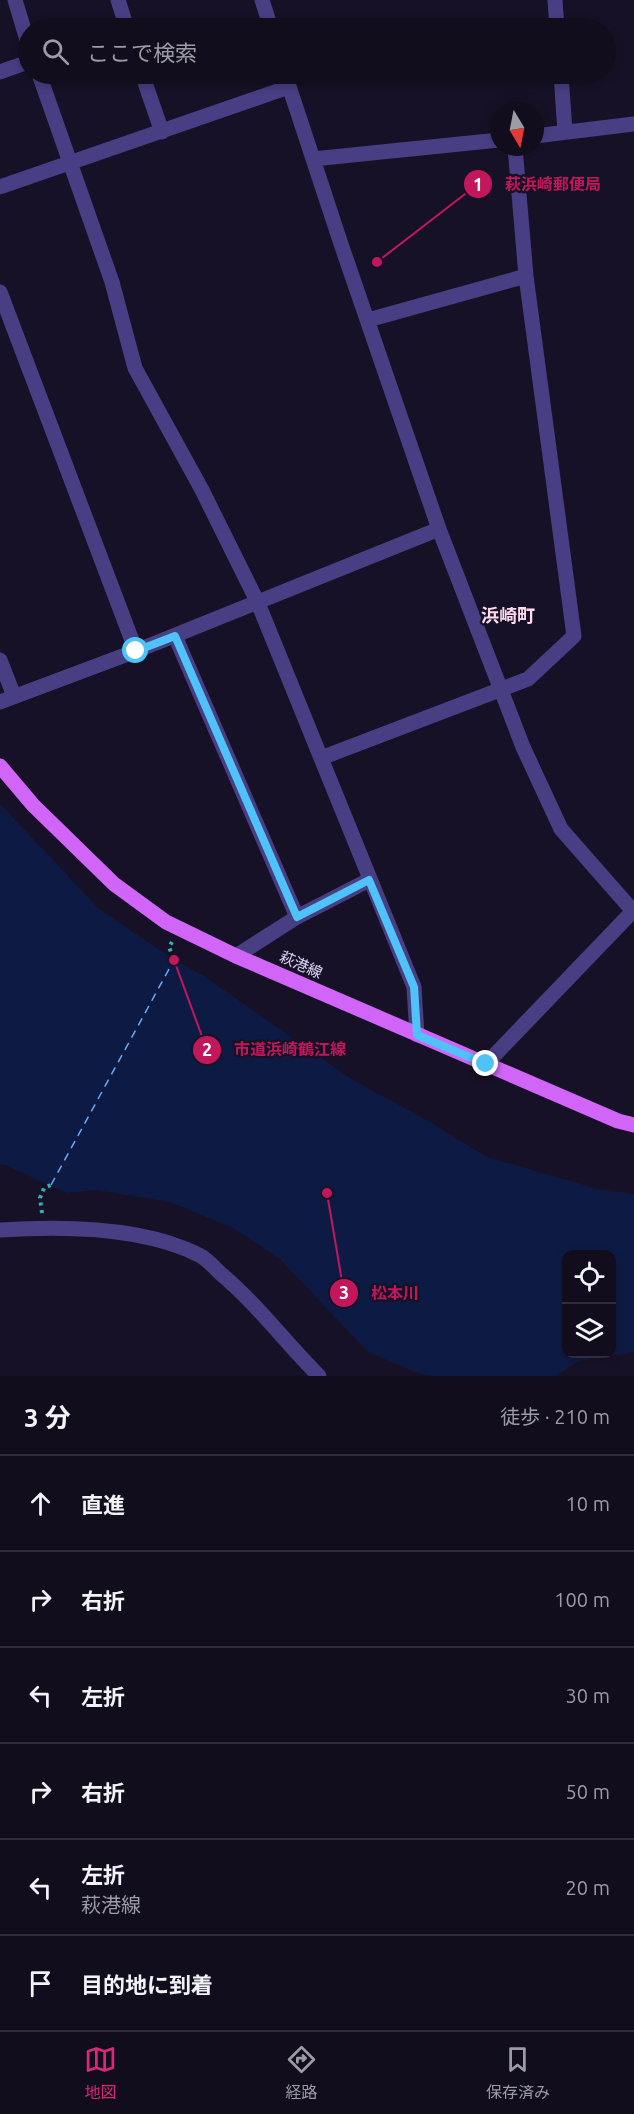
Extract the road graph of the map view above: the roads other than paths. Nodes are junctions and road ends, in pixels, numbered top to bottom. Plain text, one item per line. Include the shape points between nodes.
1 (15, 0) edge
2 (118, 0) edge
3 (262, 0) edge
4 (555, 0) edge
5 (20, 18) edge
6 (124, 18) edge
7 (268, 18) edge
8 (556, 18) edge
9 (18, 66) edge
10 (0, 72) edge
11 (43, 84) edge
12 (145, 84) edge
13 (277, 84) edge
14 (288, 84) edge
15 (562, 84) edge
16 (634, 123) edge
17 (162, 132) junction
18 (565, 132) junction
19 (544, 135) edge
20 (490, 141) edge
21 (516, 156) edge
22 (313, 159) junction
23 (71, 163) junction
24 (0, 187) edge
25 (526, 276) junction
26 (0, 292) edge
27 (368, 320) junction
28 (439, 529) junction
29 (258, 603) junction
30 (175, 636) junction
31 (136, 651) junction
32 (0, 660) edge
33 (501, 689) junction
34 (7, 699) edge
35 (321, 758) junction
36 (0, 766) edge
37 (369, 880) junction
38 (634, 910) edge
39 (297, 917) junction
40 (236, 956) junction
41 (417, 1035) junction
42 (486, 1064) junction
43 (634, 1125) edge
44 (0, 1230) edge
45 (319, 1376) edge

1 - 5 street
2 - 6 street
3 - 7 street
4 - 8 street
9 - 10 street
11 - 23 street
12 - 17 street
13 - 17 street
14 - 22 street
15 - 18 street
16 - 18 street
17 - 23 street
18 - 19 street
20 - 22 street
21 - 25 street
22 - 27 street
23 - 24 street
23 - 29 street via 112,282 135,368
25 - 27 street
25 - 33 street via 574,636 528,680
26 - 31 street
27 - 28 street
28 - 29 street
28 - 33 street
29 - 30 street
29 - 35 street
30 - 31 street
30 - 39 street
31 - 34 street
32 - 34 street
33 - 35 street
33 - 38 street via 561,829
35 - 37 street
36 - 40 main road, 萩港線 via 33,805 114,884 166,922
37 - 39 street
37 - 41 street via 414,987
38 - 42 street
39 - 40 street
40 - 41 main road, 萩港線
41 - 42 main road, 萩港線
42 - 43 main road, 萩港線
44 - 45 street via 45,1228 129,1234 153,1238 200,1256 244,1293

